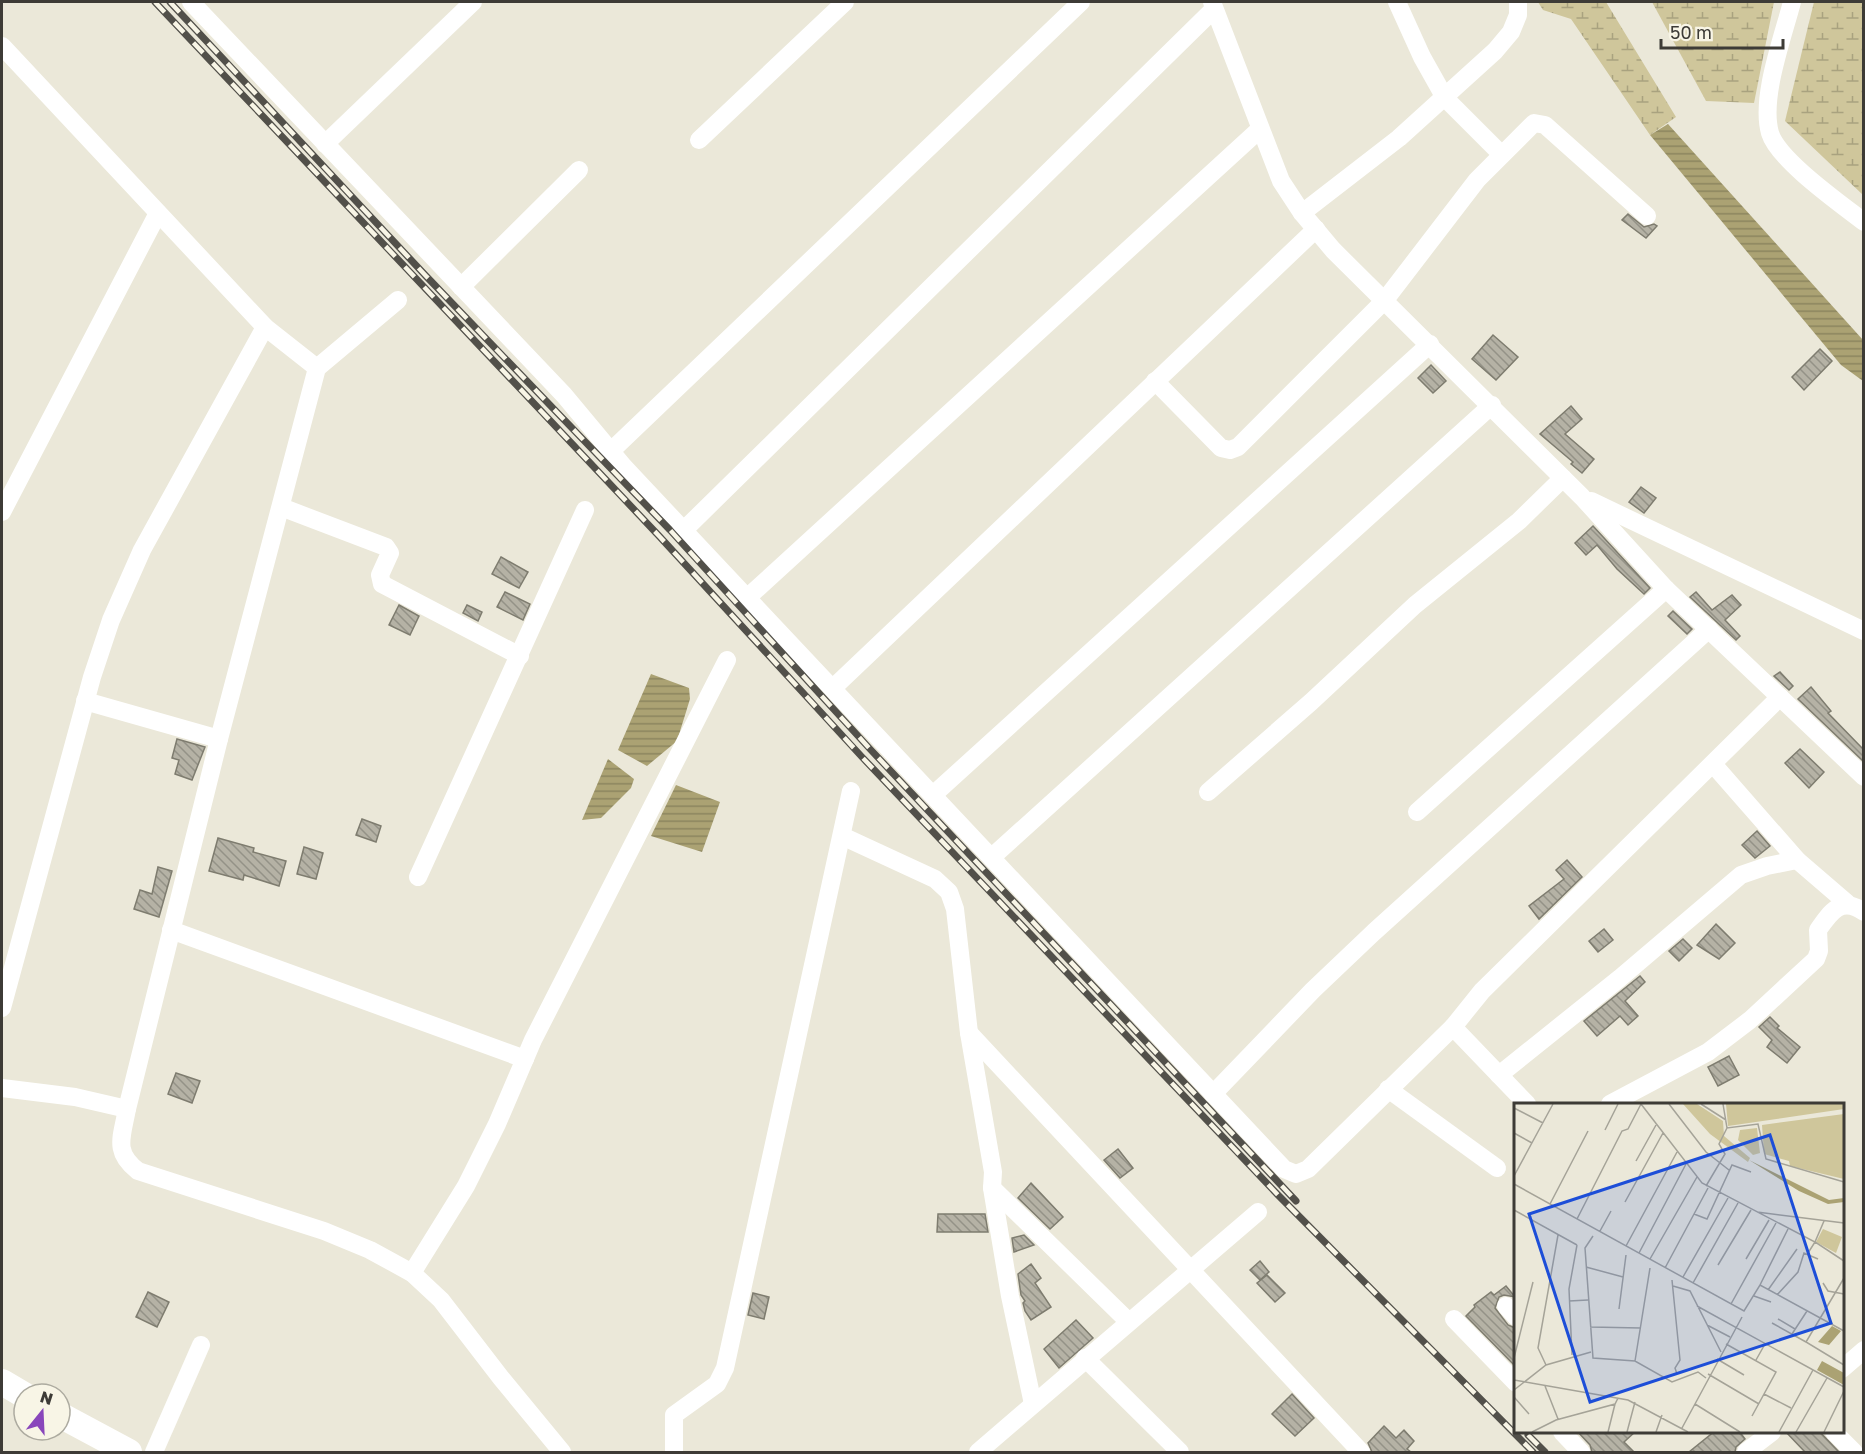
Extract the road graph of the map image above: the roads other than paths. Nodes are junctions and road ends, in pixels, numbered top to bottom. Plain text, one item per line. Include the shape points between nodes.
1 (191, 2) edge
2 (473, 2) edge
3 (845, 2) edge
4 (1081, 2) edge
5 (1397, 2) edge
6 (1518, 2) edge
7 (1792, 2) edge
8 (1213, 5) edge
9 (2, 46) edge
10 (1445, 98) junction
11 (1260, 129) junction
12 (699, 140) dead end
13 (326, 144) junction
14 (1501, 154) junction
15 (579, 170) dead end
16 (158, 213) junction
17 (1302, 213) junction
18 (1647, 216) dead end
19 (1863, 222) edge
20 (1316, 229) junction
21 (461, 287) junction
22 (398, 300) dead end
23 (1385, 300) junction
24 (266, 327) junction
25 (1430, 344) junction
26 (317, 368) junction
27 (1155, 381) junction
28 (1492, 405) junction
29 (610, 452) junction
30 (1563, 478) junction
31 (1582, 497) junction
32 (281, 507) junction
33 (585, 510) dead end
34 (2, 512) edge
35 (685, 529) junction
36 (1666, 589) junction
37 (748, 597) junction
38 (1709, 629) junction
39 (1863, 631) edge
40 (520, 656) junction
41 (727, 660) dead end
42 (833, 688) junction
43 (1780, 697) junction
44 (86, 701) junction
45 (219, 739) junction
46 (1713, 764) junction
47 (1863, 777) edge
48 (851, 790) dead end
49 (1208, 792) dead end
50 (933, 795) junction
51 (1417, 812) dead end
52 (842, 836) junction
53 (992, 857) junction
54 (1797, 860) junction
55 (418, 877) dead end
56 (1846, 903) junction
57 (1863, 912) edge
58 (171, 930) junction
59 (5, 977) edge
60 (2, 1008) edge
61 (1453, 1027) junction
62 (969, 1033) junction
63 (525, 1059) junction
64 (1499, 1075) junction
65 (2, 1088) edge
66 (1388, 1089) junction
67 (1213, 1094) junction
68 (1526, 1103) edge
69 (1612, 1103) edge
70 (126, 1109) junction
71 (1497, 1168) dead end
72 (992, 1188) junction
73 (1258, 1212) dead end
74 (1190, 1270) junction
75 (412, 1273) junction
76 (1454, 1319) dead end
77 (1129, 1322) junction
78 (201, 1345) dead end
79 (1863, 1350) edge
80 (1085, 1358) junction
81 (1844, 1367) edge
82 (1514, 1382) edge
83 (1033, 1404) junction
84 (72, 1421) edge
85 (1770, 1433) edge
86 (1836, 1433) edge
87 (987, 1450) edge
88 (1356, 1451) edge
89 (129, 1452) edge
90 (153, 1452) edge
91 (562, 1452) edge
92 (675, 1452) edge
93 (1180, 1452) edge
94 (1746, 1452) edge
95 (1854, 1452) edge

1 - 13 street
2 - 13 street
3 - 12 street
4 - 29 street
5 - 10 street
6 - 10 street via 1511,32
7 - 19 street via 1769,100 1770,135 1785,155
8 - 11 street
8 - 35 street
9 - 16 street
10 - 14 street
10 - 17 street
11 - 17 street via 1281,181
11 - 37 street
13 - 21 street
14 - 18 street via 1539,122
14 - 23 street
15 - 21 street
16 - 24 street
16 - 34 street
17 - 20 street
20 - 23 street
20 - 27 street
21 - 29 street via 564,395
22 - 26 street
23 - 25 street
23 - 27 street via 1238,447 1230,450 1213,442
24 - 26 street
24 - 44 street via 142,550 111,620
25 - 28 street
25 - 50 street
26 - 32 street
27 - 42 street
28 - 30 street
28 - 53 street
29 - 35 street
30 - 31 street
30 - 49 street via 1519,521 1415,605
31 - 36 street
31 - 39 street
32 - 40 street via 386,547 390,553 380,574 382,584
32 - 45 street
33 - 40 street
35 - 37 street
36 - 38 street
36 - 51 street
37 - 42 street
38 - 43 street
38 - 67 street via 1374,932
40 - 55 street
41 - 63 street
42 - 50 street
43 - 46 street
43 - 47 street
44 - 45 street
44 - 59 street
45 - 58 street
46 - 54 street
46 - 61 street via 1482,991
48 - 52 street
50 - 53 street
52 - 62 street via 935,879 949,892 955,909
52 - 92 street via 724,1368 717,1384 674,1415
53 - 67 street
54 - 56 street
54 - 64 street via 1741,875
56 - 57 street
56 - 69 street via 1818,930 1816,959 1750,1020 1708,1052
58 - 63 street
58 - 70 street
59 - 60 street
61 - 64 street
61 - 66 street
62 - 72 street via 993,1172
62 - 74 street
63 - 75 street via 466,1186
64 - 68 street
65 - 70 street via 75,1097
66 - 67 street via 1308,1169 1296,1174 1284,1169
66 - 71 street
70 - 75 street via 120,1146 124,1161 138,1171 324,1231
72 - 77 street
72 - 83 street
73 - 74 street
74 - 77 street
74 - 88 street
75 - 91 street via 441,1300
76 - 82 street
77 - 80 street
78 - 90 street
79 - 81 street
80 - 83 street
80 - 93 street
83 - 87 street
84 - 89 main road
85 - 94 street
86 - 95 street

